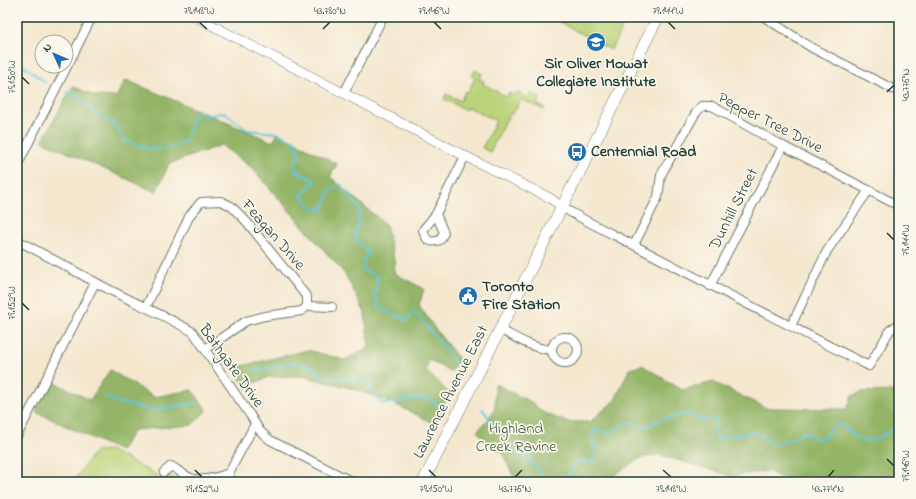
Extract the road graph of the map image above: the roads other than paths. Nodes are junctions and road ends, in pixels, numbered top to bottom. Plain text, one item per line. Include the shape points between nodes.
1 (92, 17) edge
2 (196, 17) edge
3 (384, 17) edge
4 (658, 17) edge
5 (764, 17) edge
6 (899, 92) edge
7 (344, 93) junction
8 (783, 146) junction
9 (465, 156) junction
10 (17, 166) edge
11 (869, 190) junction
12 (899, 206) edge
13 (562, 207) junction
14 (436, 214) dead end
15 (17, 240) edge
16 (634, 245) junction
17 (95, 283) junction
18 (710, 286) junction
19 (308, 306) junction
20 (146, 307) junction
21 (332, 307) dead end
22 (899, 324) edge
23 (790, 326) junction
24 (501, 330) junction
25 (205, 349) junction
26 (551, 350) dead end
27 (255, 424) junction
28 (17, 436) edge
29 (164, 472) dead end
30 (230, 473) junction
31 (231, 482) edge
32 (353, 482) edge
33 (423, 482) edge

1 - 10 street
2 - 7 street
3 - 7 street
4 - 13 main road, Lawrence Avenue East
5 - 6 street via 812,48
7 - 9 street
8 - 11 street, Pepper Tree Drive
8 - 16 street, Pepper Tree Drive via 712,106 702,106 661,176 658,196
8 - 18 street, Dunhill Street
9 - 13 street via 550,198
9 - 14 street
11 - 12 street, Pepper Tree Drive
11 - 23 street via 827,251
13 - 16 street
13 - 24 main road, Lawrence Avenue East
15 - 17 street, Bathgate Drive
16 - 18 street
17 - 20 street, Bathgate Drive
17 - 28 street
18 - 23 street
19 - 20 street, Feagan Drive via 307,297 246,221 231,206 221,201 201,202 190,215
19 - 21 street
19 - 25 street via 302,311 246,321
20 - 25 street, Bathgate Drive via 193,332
22 - 23 street via 890,330 869,366
24 - 26 street via 531,346
24 - 33 main road, Lawrence Avenue East
25 - 27 street, Bathgate Drive
27 - 30 street
27 - 32 street, Bathgate Drive via 270,440
29 - 30 street via 171,466 193,478 206,479
30 - 31 street

